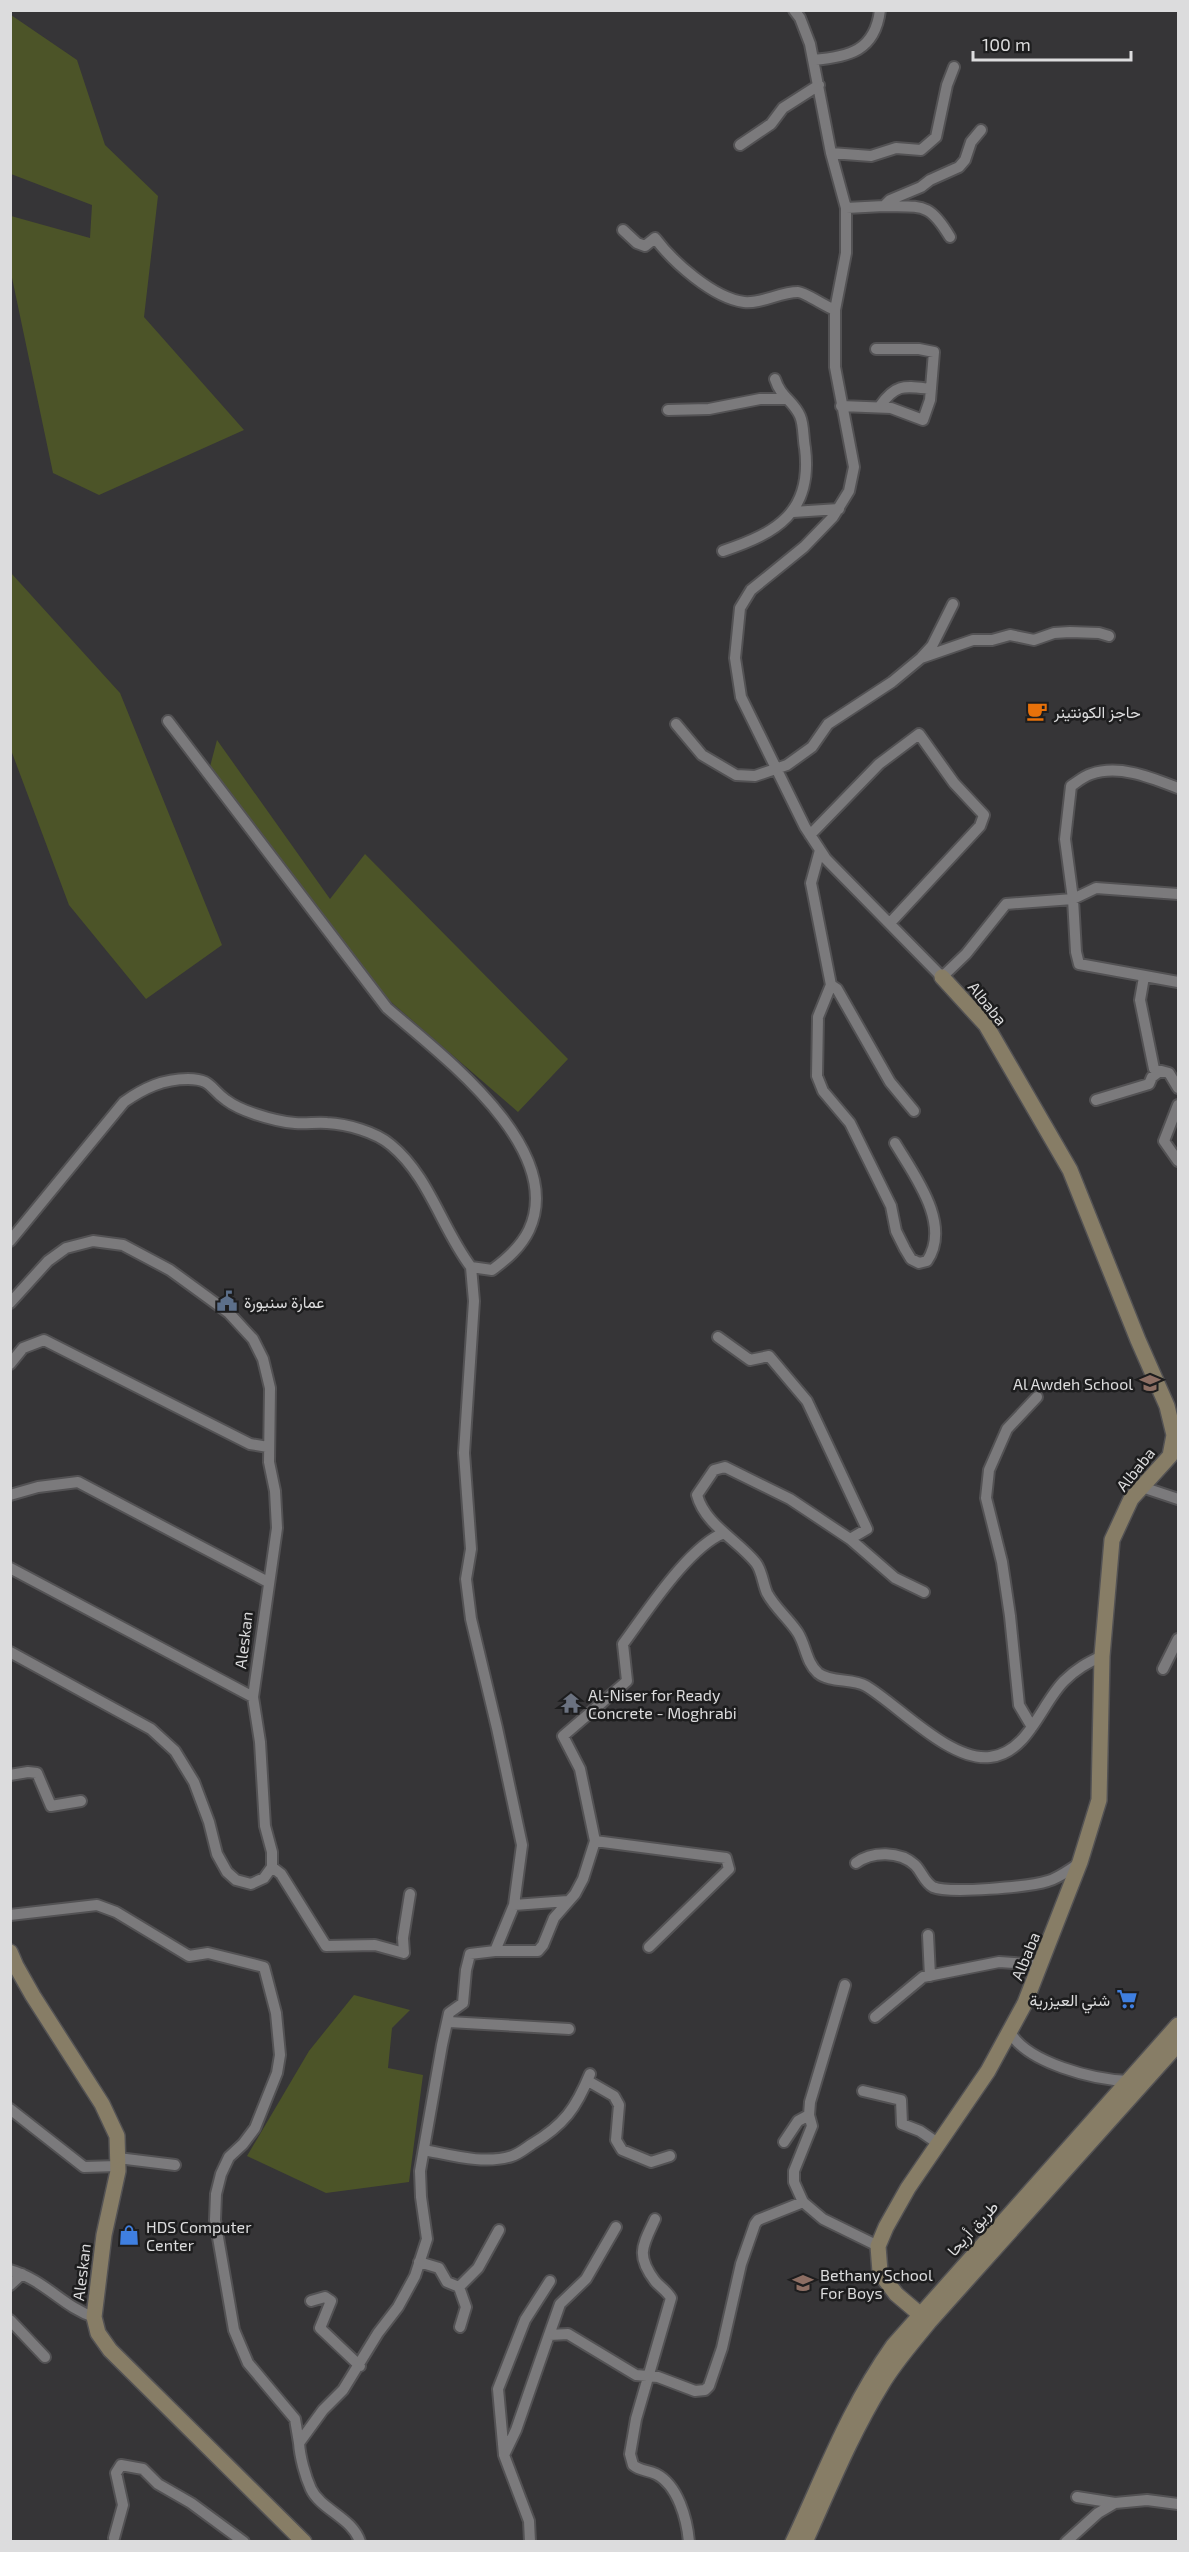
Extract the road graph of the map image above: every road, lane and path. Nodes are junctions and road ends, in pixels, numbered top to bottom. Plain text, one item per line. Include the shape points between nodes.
1 (794, 10) edge
2 (880, 10) edge
3 (813, 60) junction
4 (954, 67) dead end
5 (819, 85) junction
6 (981, 130) dead end
7 (740, 146) dead end
8 (831, 153) junction
9 (884, 206) junction
10 (846, 208) junction
11 (623, 230) dead end
12 (950, 237) dead end
13 (835, 310) junction
14 (876, 349) dead end
15 (775, 379) dead end
16 (931, 389) junction
17 (786, 399) junction
18 (841, 406) junction
19 (880, 406) junction
20 (668, 410) dead end
21 (839, 509) junction
22 (793, 512) junction
23 (723, 551) dead end
24 (953, 604) dead end
25 (1109, 636) dead end
26 (921, 658) junction
27 (168, 721) dead end
28 (676, 724) dead end
29 (775, 770) junction
30 (1179, 788) edge
31 (810, 835) junction
32 (820, 850) junction
33 (1179, 894) edge
34 (1073, 899) junction
35 (890, 923) junction
36 (942, 977) junction
37 (1144, 977) junction
38 (1179, 982) edge
39 (831, 986) junction
40 (1160, 1071) junction
41 (1179, 1088) edge
42 (1096, 1100) dead end
43 (1179, 1106) edge
44 (914, 1111) dead end
45 (895, 1143) dead end
46 (1179, 1161) edge
47 (10, 1241) edge
48 (471, 1267) junction
49 (10, 1303) edge
50 (718, 1337) dead end
51 (10, 1364) edge
52 (1037, 1397) dead end
53 (268, 1448) junction
54 (1142, 1486) junction
55 (10, 1495) edge
56 (1179, 1499) edge
57 (724, 1533) junction
58 (850, 1539) junction
59 (10, 1568) edge
60 (268, 1582) junction
61 (924, 1592) dead end
62 (1179, 1639) edge
63 (10, 1652) edge
64 (1102, 1656) junction
65 (1163, 1669) dead end
66 (253, 1697) junction
67 (1032, 1726) junction
68 (10, 1775) edge
69 (81, 1801) dead end
70 (595, 1841) junction
71 (1080, 1862) junction
72 (856, 1863) dead end
73 (272, 1867) junction
74 (410, 1894) dead end
75 (568, 1901) junction
76 (514, 1905) junction
77 (10, 1915) edge
78 (927, 1935) dead end
79 (649, 1947) dead end
80 (495, 1951) junction
81 (10, 1952) edge
82 (1041, 1965) junction
83 (930, 1976) junction
84 (845, 1985) dead end
85 (874, 2018) dead end
86 (449, 2022) junction
87 (1179, 2025) edge
88 (569, 2029) dead end
89 (1010, 2032) junction
90 (1179, 2044) edge
91 (1129, 2081) junction
92 (863, 2091) dead end
93 (10, 2109) edge
94 (809, 2115) junction
95 (784, 2142) dead end
96 (939, 2144) junction
97 (424, 2150) junction
98 (670, 2156) dead end
99 (118, 2162) junction
100 (175, 2165) dead end
101 (803, 2202) junction
102 (655, 2219) dead end
103 (616, 2227) dead end
104 (499, 2230) dead end
105 (878, 2246) junction
106 (419, 2262) junction
107 (10, 2270) edge
108 (22, 2274) junction
109 (550, 2281) dead end
110 (10, 2285) edge
111 (459, 2287) junction
112 (311, 2301) dead end
113 (94, 2318) junction
114 (925, 2318) junction
115 (10, 2320) edge
116 (460, 2327) dead end
117 (549, 2335) junction
118 (45, 2357) dead end
119 (360, 2366) junction
120 (650, 2376) junction
121 (299, 2443) junction
122 (504, 2455) junction
123 (1077, 2497) dead end
124 (1115, 2503) junction
125 (1179, 2504) edge
126 (114, 2538) dead end
127 (244, 2541) edge
128 (299, 2541) edge
129 (360, 2541) edge
130 (530, 2541) edge
131 (689, 2541) edge
132 (793, 2541) edge
133 (806, 2541) edge
134 (1066, 2541) edge

1 - 3 street
2 - 3 street via 877,30 868,42 842,57
3 - 5 street
4 - 8 street via 936,137 921,150 896,148 871,156
5 - 7 street via 783,108 771,124
5 - 8 street
6 - 9 street via 959,167
8 - 10 street
9 - 10 street
9 - 12 street via 926,209 937,216
10 - 13 street via 846,253
11 - 13 street via 645,246 655,238 685,271 724,296 745,302 800,292
13 - 18 street via 835,367
14 - 16 street via 934,352
15 - 17 street
16 - 19 street via 902,387 890,392
16 - 19 street via 922,420
17 - 20 street
17 - 22 street via 801,418 806,459 806,474
18 - 19 street
18 - 21 street via 854,467 849,491
21 - 22 street
21 - 29 street via 804,547 751,590 740,608 735,658 741,697
22 - 23 street via 778,526 748,543
24 - 26 street via 932,646
25 - 26 street via 1070,632 1034,640 1010,635 973,640
26 - 29 street via 828,724 812,747
27 - 48 street via 387,1008 487,1098 516,1138 532,1171 536,1197 529,1231 513,1254 492,1270
28 - 29 street via 702,755 736,775 755,776
29 - 31 street
30 - 34 street via 1140,773 1114,771 1091,774 1071,786 1065,839
31 - 32 street
31 - 35 street via 879,764 919,734 954,783 984,815 980,826
32 - 35 street
32 - 39 street via 812,883
33 - 34 street, Albaba via 1095,888
34 - 36 street, Albaba via 1006,904
34 - 37 street via 1080,964
35 - 36 street
36 - 54 street, Albaba via 986,1025 1070,1170 1167,1406 1174,1435 1170,1456
37 - 38 street
37 - 40 street via 1140,1000 1147,1042 1154,1069
39 - 44 street via 837,989 890,1082
39 - 45 street via 818,1017 817,1076 823,1091 850,1123 891,1206 904,1249 919,1263 927,1261 934,1251 935,1232 928,1197
40 - 41 street via 1169,1073
40 - 42 street via 1149,1084
43 - 46 street via 1164,1141
47 - 48 street via 124,1101 164,1081 190,1079 210,1084 225,1100 253,1114 295,1123 329,1123 390,1144 406,1158
48 - 76 street via 474,1301 464,1453 471,1549 466,1579 471,1619 522,1845
49 - 53 street, Aleskan via 48,1261 66,1248 93,1241 123,1245 170,1270 230,1313 253,1339 270,1388
50 - 58 street via 750,1360 769,1356 807,1401 867,1529
51 - 53 street via 23,1348 44,1340 250,1444
52 - 67 street via 1007,1430 989,1470 986,1498 1002,1562 1019,1705
53 - 60 street, Aleskan via 277,1528
54 - 56 street
54 - 64 street, Albaba via 1131,1499 1112,1540
55 - 60 street via 78,1482
57 - 58 street via 699,1504 697,1496 719,1467 790,1499
57 - 67 street via 757,1564 767,1593 798,1632 811,1665 821,1675 863,1684 922,1730 971,1754 989,1758 1008,1752
57 - 70 street via 698,1549 623,1644 627,1681 563,1736 580,1769
58 - 61 street via 894,1578
59 - 66 street
60 - 66 street, Aleskan
62 - 65 street
63 - 73 street via 151,1730 175,1751 194,1782 217,1854 236,1880 251,1884 264,1878
64 - 67 street via 1079,1666
64 - 71 street, Albaba via 1099,1800
66 - 73 street, Aleskan
68 - 69 street via 37,1773 51,1806
70 - 75 street via 583,1879
70 - 79 street via 726,1858 729,1869
71 - 72 street via 1049,1881 954,1889 932,1886 917,1867 897,1855 864,1857
71 - 82 street, Albaba
73 - 74 street via 281,1874 326,1946 375,1946 404,1953
75 - 76 street
75 - 80 street via 554,1918 538,1952
76 - 80 street
77 - 121 street via 97,1905 116,1912 189,1956 208,1953 264,1967 276,2013 280,2055 277,2073 255,2128 229,2157 221,2174 215,2220 234,2330 248,2363 295,2419
78 - 83 street
80 - 86 street via 470,1954 463,2003 449,2013
81 - 99 street, Aleskan via 33,1996 102,2104 117,2136
82 - 83 street via 991,1963
82 - 89 street, Albaba
83 - 85 street via 923,1977
84 - 94 street
86 - 88 street
86 - 97 street
87 - 91 street, طريق أريحا
89 - 91 street via 1016,2043 1042,2061 1110,2080
89 - 96 street, Albaba
90 - 114 street, طريق أريحا
91 - 114 street, طريق أريحا
92 - 96 street via 902,2100 902,2124
93 - 99 street via 84,2167
94 - 95 street via 798,2121
94 - 101 street via 812,2126 794,2171 794,2182
96 - 105 street, Albaba via 908,2188
97 - 98 street via 480,2159 512,2156 566,2120 589,2078 614,2096 619,2105 616,2140 622,2150 651,2162
97 - 106 street via 420,2171 427,2238
99 - 100 street
99 - 113 street, Aleskan
101 - 105 street via 823,2219
101 - 120 street via 755,2223 709,2386 695,2391 669,2379
102 - 120 street via 641,2256 671,2298
103 - 117 street via 586,2280 560,2304
104 - 111 street via 478,2268
105 - 114 street via 880,2272 896,2294
106 - 111 street via 439,2268 447,2282
106 - 119 street via 398,2307
107 - 108 street
108 - 110 street
108 - 113 street via 80,2313
109 - 122 street via 525,2320 498,2390
111 - 116 street via 466,2307
112 - 119 street via 325,2297 331,2301 321,2328
113 - 128 street, Aleskan via 98,2333 110,2349
114 - 132 street, طريق أريحا via 874,2372 854,2406
114 - 133 street, طريق أريحا via 868,2407
115 - 118 street
117 - 120 street via 568,2334 636,2375
117 - 122 street
119 - 121 street
120 - 131 street via 636,2419 631,2461 637,2469 658,2474 676,2495
121 - 129 street via 311,2491 348,2524
122 - 130 street via 529,2522
123 - 124 street
124 - 125 street via 1147,2500
124 - 134 street
126 - 127 street via 123,2505 116,2473 121,2465 131,2465 143,2469 158,2484

